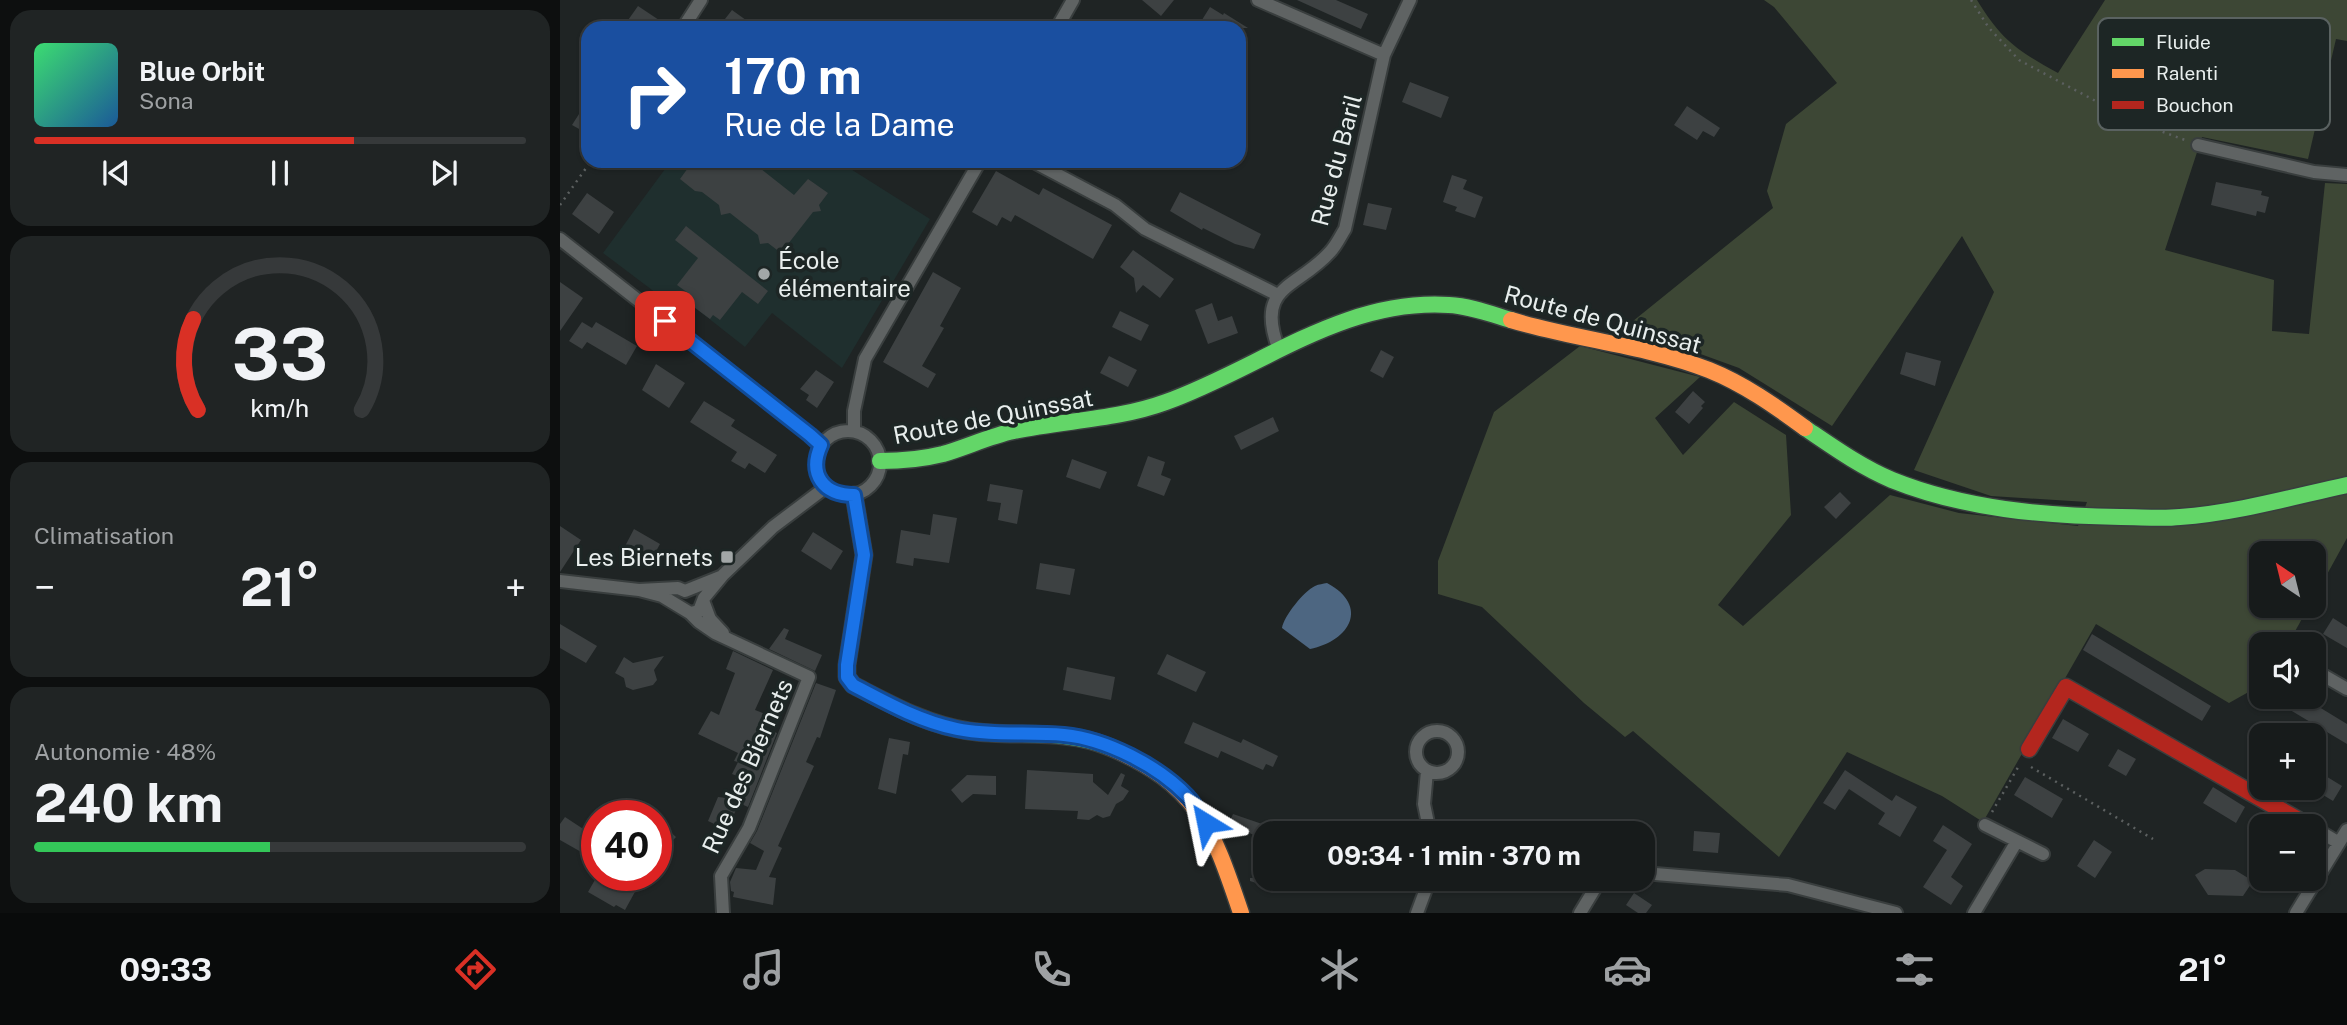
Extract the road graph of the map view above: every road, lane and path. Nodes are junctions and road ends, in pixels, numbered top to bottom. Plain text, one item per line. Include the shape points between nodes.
1 (701, 0) edge
2 (1073, 0) edge
3 (1258, 0) edge
4 (1410, 0) edge
5 (1971, 0) edge
6 (688, 21) edge
7 (1061, 21) edge
8 (1384, 55) junction
9 (2098, 102) edge
10 (2157, 130) edge
11 (2198, 145) joint
12 (587, 168) edge
13 (976, 168) edge
14 (1045, 168) edge
15 (2347, 175) edge
16 (560, 205) edge
17 (560, 239) edge
18 (1276, 294) junction
19 (1279, 350) junction
20 (854, 431) junction
21 (821, 445) junction
22 (880, 461) junction
23 (2347, 485) edge
24 (826, 487) junction
25 (854, 495) junction
26 (560, 581) edge
27 (639, 590) junction
28 (697, 595) junction
29 (686, 610) junction
30 (726, 635) junction
31 (2326, 677) edge
32 (2347, 689) edge
33 (2029, 749) dead end
34 (1427, 771) dead end
35 (2288, 814) edge
36 (1428, 821) edge
37 (1984, 825) joint
38 (2347, 830) edge
39 (2326, 836) edge
40 (2154, 839) dead end
41 (2017, 841) junction
42 (2339, 843) junction
43 (2043, 854) dead end
44 (1655, 874) edge
45 (1425, 891) edge
46 (1593, 891) edge
47 (723, 913) edge
48 (1241, 913) edge
49 (1417, 913) edge
50 (1580, 913) edge
51 (1896, 913) edge
52 (1974, 913) edge
53 (2296, 913) edge

1 - 6 street
2 - 7 street
3 - 8 street
4 - 8 street, Rue du Baril
5 - 9 path via 2019,60
8 - 18 street, Rue du Baril via 1345,229 1330,252
10 - 11 path
11 - 15 street via 2314,172
12 - 16 path
13 - 20 street via 865,359
14 - 18 street via 1115,205 1146,229
17 - 21 street
18 - 19 street via 1271,317
19 - 22 street, Route de Quinssat via 1164,404 1011,432 939,454
19 - 23 street, Route de Quinssat via 1382,307 1450,305 1691,363 1733,381 1847,457 1935,495 2021,510 2178,517
20 - 21 street via 841,431
20 - 22 street via 872,442
21 - 24 street via 816,467
22 - 25 street via 873,483
24 - 25 street via 834,493
24 - 28 street
25 - 48 street via 864,555 847,665 853,685 920,720 959,730 1095,740 1144,764 1189,798 1206,823
26 - 27 street
27 - 28 street via 678,588
27 - 29 street
28 - 29 street via 699,611
28 - 29 street via 680,599
28 - 30 street via 710,619
29 - 30 street
30 - 47 street, Rue des Biernets via 809,677 749,828 721,876
31 - 32 street
33 - 35 street via 2066,687
34 - 36 street
37 - 40 path via 2022,761
37 - 41 street
38 - 42 street
39 - 42 street
41 - 43 street
41 - 52 street
42 - 53 street
44 - 51 street via 1788,885
45 - 49 street
46 - 50 street

